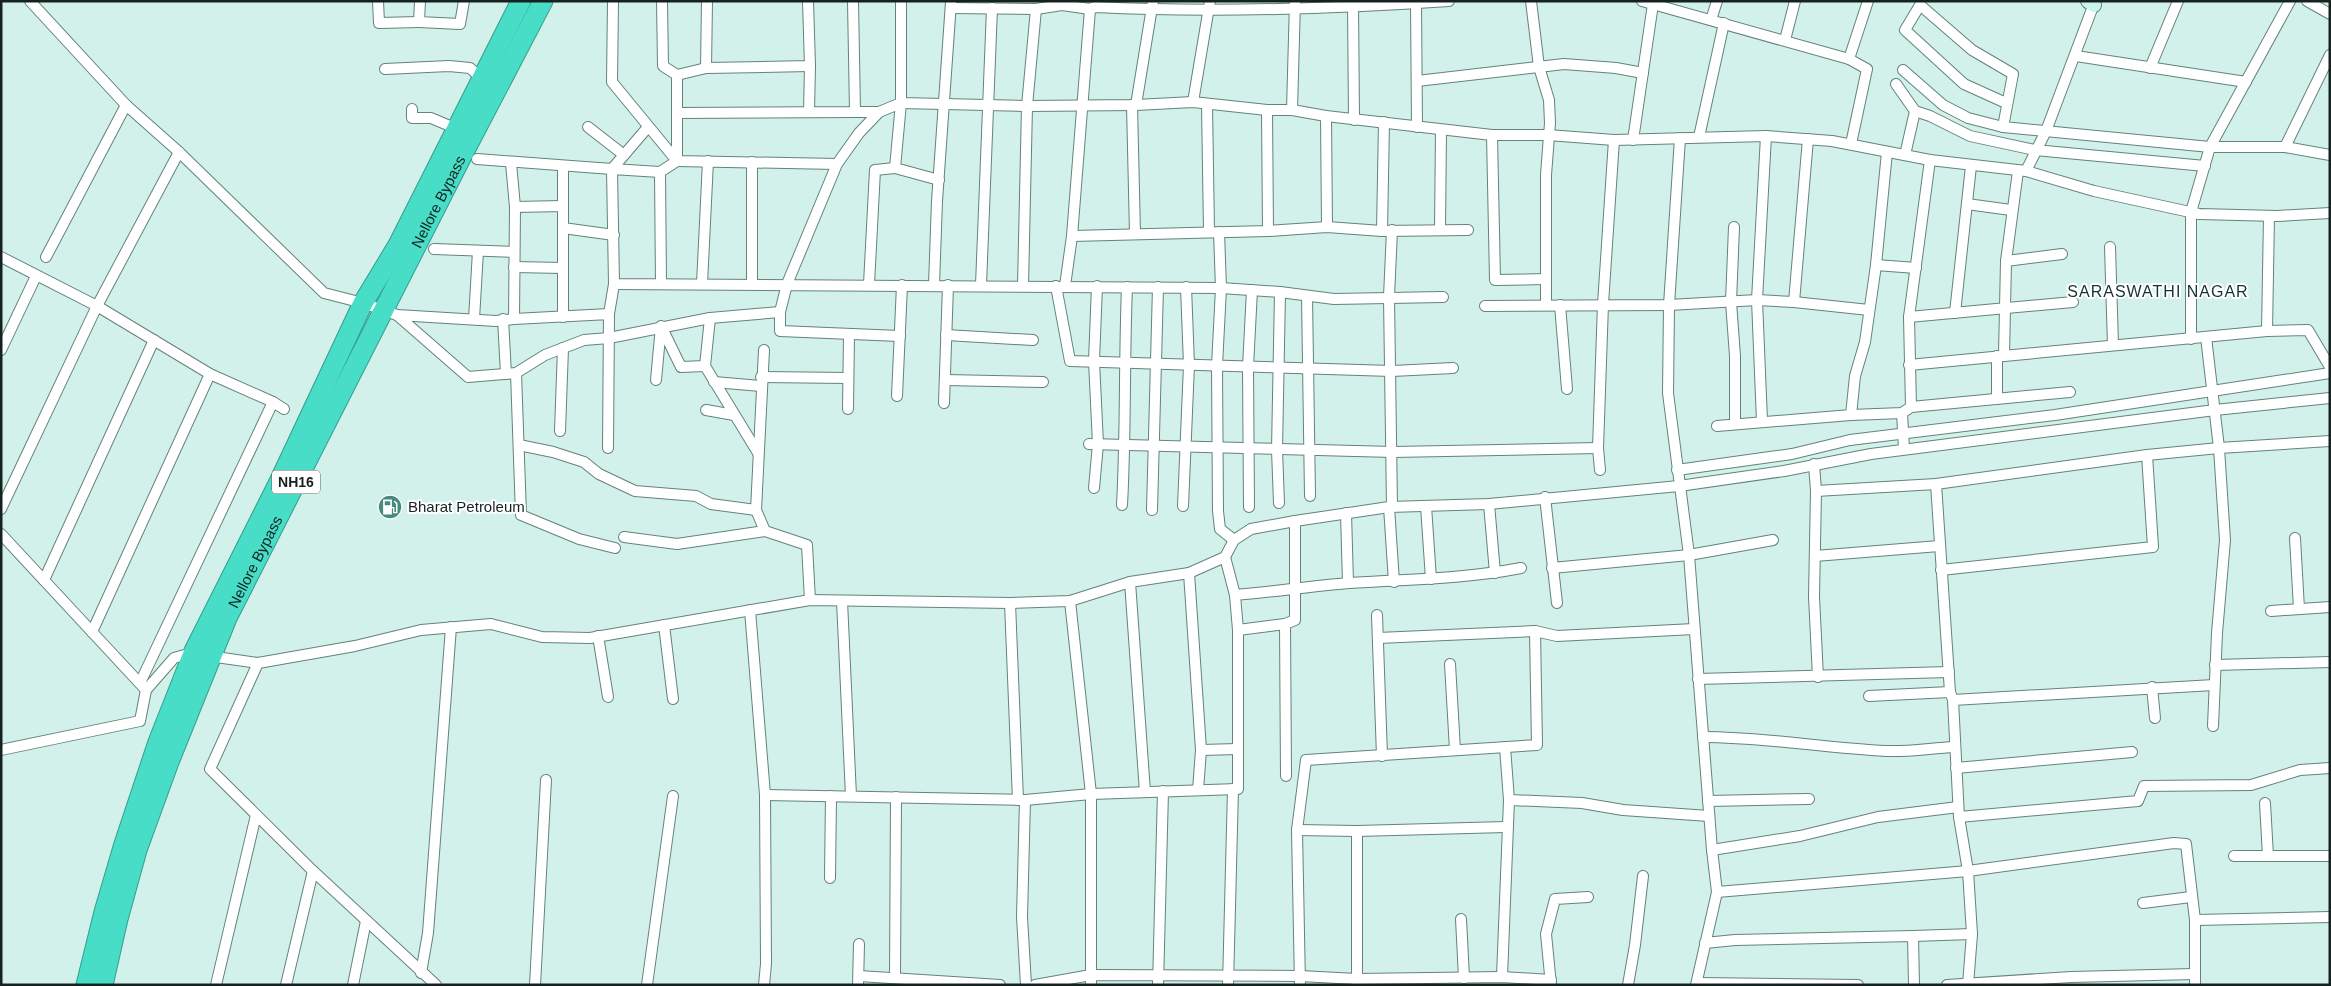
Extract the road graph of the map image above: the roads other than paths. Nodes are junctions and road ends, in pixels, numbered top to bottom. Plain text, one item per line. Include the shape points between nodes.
1 (30, 1) edge
2 (378, 1) edge
3 (420, 1) edge
4 (464, 1) edge
5 (521, 1) edge
6 (543, 1) edge
7 (613, 1) edge
8 (662, 1) edge
9 (707, 1) edge
10 (808, 1) edge
11 (853, 1) edge
12 (901, 1) edge
13 (1449, 1) edge
14 (1531, 1) edge
15 (1642, 1) edge
16 (1718, 1) edge
17 (1796, 1) edge
18 (1868, 1) edge
19 (2178, 1) edge
20 (2290, 1) edge
21 (2307, 1) edge
22 (2092, 2) edge
23 (1420, 3) edge
24 (951, 4) edge
25 (1353, 4) edge
26 (1653, 4) junction
27 (1295, 5) edge
28 (1093, 6) edge
29 (1152, 6) edge
30 (1210, 6) edge
31 (992, 8) junction
32 (1036, 8) junction
33 (2330, 14) edge
34 (1711, 20) junction
35 (419, 22) junction
36 (1724, 23) junction
37 (1785, 40) junction
38 (2076, 56) junction
39 (2330, 56) edge
40 (1849, 59) junction
41 (810, 66) junction
42 (1539, 67) junction
43 (706, 68) junction
44 (2150, 68) junction
45 (385, 69) dead end
46 (1903, 70) dead end
47 (1643, 73) junction
48 (677, 75) junction
49 (482, 78) junction
50 (1417, 81) junction
51 (2246, 82) junction
52 (1896, 84) dead end
53 (1193, 102) junction
54 (901, 103) junction
55 (2006, 103) junction
56 (945, 104) junction
57 (1207, 104) junction
58 (126, 105) junction
59 (1081, 105) junction
60 (1134, 105) junction
61 (990, 106) junction
62 (1027, 106) junction
63 (412, 109) dead end
64 (1267, 110) junction
65 (1292, 110) junction
66 (1915, 111) junction
67 (809, 112) junction
68 (854, 112) junction
69 (879, 112) junction
70 (678, 113) junction
71 (1326, 116) junction
72 (1354, 120) junction
73 (1384, 122) junction
74 (588, 127) dead end
75 (648, 127) junction
76 (1417, 127) junction
77 (2003, 127) junction
78 (457, 130) junction
79 (1441, 130) junction
80 (2046, 131) junction
81 (1492, 135) junction
82 (1548, 135) junction
83 (1766, 136) junction
84 (1699, 137) junction
85 (1680, 138) junction
86 (1614, 140) junction
87 (1633, 140) junction
88 (1808, 140) junction
89 (1851, 144) junction
90 (2210, 147) junction
91 (2286, 147) junction
92 (2035, 150) junction
93 (179, 152) junction
94 (1886, 152) junction
95 (624, 155) junction
96 (1905, 155) junction
97 (2330, 156) edge
98 (477, 159) dead end
99 (1930, 160) junction
100 (677, 161) junction
101 (708, 162) junction
102 (752, 162) junction
103 (511, 163) junction
104 (837, 164) junction
105 (563, 166) junction
106 (1971, 166) junction
107 (2205, 166) junction
108 (895, 168) junction
109 (612, 169) junction
110 (2022, 171) junction
111 (660, 172) junction
112 (939, 180) junction
113 (1967, 204) junction
114 (562, 206) junction
115 (515, 207) junction
116 (2011, 210) junction
117 (2191, 212) junction
118 (2330, 213) edge
119 (2269, 216) junction
120 (1327, 227) junction
121 (1734, 227) dead end
122 (563, 228) junction
123 (1387, 230) junction
124 (1440, 230) junction
125 (1468, 230) dead end
126 (1268, 231) junction
127 (1214, 232) junction
128 (1135, 234) junction
129 (614, 235) junction
130 (1072, 236) junction
131 (2110, 247) dead end
132 (434, 249) dead end
133 (478, 251) junction
134 (514, 252) junction
135 (2062, 254) dead end
136 (1, 257) edge
137 (46, 257) dead end
138 (2006, 261) junction
139 (1876, 265) junction
140 (514, 267) junction
141 (563, 268) junction
142 (1916, 268) junction
143 (36, 276) junction
144 (1546, 279) junction
145 (614, 284) junction
146 (661, 284) junction
147 (702, 284) junction
148 (752, 284) junction
149 (787, 284) junction
150 (869, 284) junction
151 (902, 285) junction
152 (934, 285) junction
153 (948, 285) junction
154 (981, 285) junction
155 (1023, 286) junction
156 (1060, 286) junction
157 (1097, 286) junction
158 (1127, 287) junction
159 (1158, 287) junction
160 (1186, 287) junction
161 (1221, 288) junction
162 (1252, 290) junction
163 (1280, 292) junction
164 (1307, 296) junction
165 (1390, 297) junction
166 (1444, 298) dead end
167 (1757, 300) junction
168 (1731, 302) junction
169 (1794, 302) junction
170 (2073, 302) dead end
171 (363, 303) junction
172 (1603, 304) junction
173 (1546, 305) junction
174 (1560, 305) junction
175 (1669, 305) junction
176 (97, 306) junction
177 (1485, 306) dead end
178 (2004, 309) junction
179 (1869, 310) junction
180 (780, 312) junction
181 (390, 313) junction
182 (1954, 313) junction
183 (609, 314) junction
184 (563, 317) junction
185 (1909, 317) junction
186 (710, 318) junction
187 (474, 319) junction
188 (503, 319) junction
189 (514, 319) junction
190 (661, 326) junction
191 (2267, 331) junction
192 (849, 335) junction
193 (946, 335) junction
194 (900, 336) junction
195 (2206, 337) junction
196 (609, 338) junction
197 (2191, 339) junction
198 (154, 340) junction
199 (1033, 340) dead end
200 (2113, 345) junction
201 (563, 348) junction
202 (1, 350) edge
203 (764, 350) dead end
204 (2000, 355) junction
205 (1094, 361) junction
206 (1124, 362) junction
207 (1155, 364) junction
208 (1909, 364) junction
209 (1189, 365) junction
210 (705, 366) junction
211 (1216, 366) junction
212 (1248, 367) junction
213 (2330, 367) edge
214 (1278, 368) junction
215 (1453, 368) dead end
216 (1307, 369) junction
217 (1392, 371) junction
218 (511, 373) junction
219 (2330, 373) edge
220 (210, 374) junction
221 (848, 378) junction
222 (656, 380) dead end
223 (945, 380) junction
224 (714, 382) junction
225 (761, 382) junction
226 (1043, 382) dead end
227 (1567, 388) dead end
228 (2070, 392) dead end
229 (2213, 392) junction
230 (897, 396) dead end
231 (2330, 398) edge
232 (1997, 400) junction
233 (273, 402) junction
234 (944, 403) dead end
235 (848, 409) dead end
236 (284, 410) dead end
237 (706, 410) dead end
238 (1906, 410) junction
239 (2215, 410) junction
240 (734, 415) junction
241 (1850, 415) junction
242 (1762, 421) junction
243 (1735, 424) junction
244 (1717, 426) dead end
245 (560, 431) dead end
246 (1903, 433) junction
247 (2330, 441) edge
248 (1093, 444) junction
249 (519, 445) junction
250 (1125, 445) junction
251 (1154, 446) junction
252 (1186, 447) junction
253 (608, 448) dead end
254 (1217, 448) junction
255 (1598, 448) junction
256 (2219, 448) junction
257 (1249, 449) junction
258 (1277, 450) junction
259 (1904, 450) junction
260 (1309, 451) junction
261 (1393, 452) junction
262 (758, 454) junction
263 (2147, 455) junction
264 (1814, 464) junction
265 (1600, 470) dead end
266 (1677, 470) junction
267 (1936, 484) junction
268 (1679, 486) junction
269 (1094, 488) dead end
270 (1816, 491) junction
271 (1310, 496) dead end
272 (1546, 497) junction
273 (1278, 503) dead end
274 (1489, 504) junction
275 (1122, 505) dead end
276 (1183, 506) dead end
277 (1249, 506) dead end
278 (1426, 506) junction
279 (1391, 507) junction
280 (1, 509) edge
281 (756, 510) junction
282 (1152, 510) dead end
283 (1346, 514) junction
284 (1295, 521) junction
285 (766, 531) junction
286 (1, 534) edge
287 (624, 537) dead end
288 (2295, 538) dead end
289 (1234, 540) junction
290 (1773, 540) dead end
291 (1940, 546) junction
292 (615, 548) dead end
293 (1689, 555) junction
294 (1815, 556) junction
295 (1225, 557) junction
296 (1521, 568) dead end
297 (1552, 568) junction
298 (1941, 570) junction
299 (1189, 573) junction
300 (1495, 573) junction
301 (1431, 579) junction
302 (44, 580) junction
303 (1130, 582) junction
304 (1394, 582) junction
305 (1348, 583) junction
306 (1294, 590) junction
307 (1235, 595) junction
308 (810, 600) junction
309 (842, 601) junction
310 (1070, 601) junction
311 (1010, 603) junction
312 (1557, 603) dead end
313 (2330, 607) edge
314 (2299, 609) junction
315 (750, 610) junction
316 (2271, 611) dead end
317 (1377, 615) dead end
318 (1285, 624) junction
319 (664, 625) junction
320 (451, 627) junction
321 (1694, 629) junction
322 (1238, 630) junction
323 (1535, 631) junction
324 (92, 632) junction
325 (598, 636) junction
326 (1378, 638) junction
327 (203, 654) junction
328 (2330, 662) edge
329 (258, 663) junction
330 (1450, 664) dead end
331 (2215, 665) junction
332 (1949, 672) junction
333 (1818, 677) junction
334 (1698, 679) junction
335 (2214, 685) junction
336 (143, 686) junction
337 (2152, 687) junction
338 (1869, 696) dead end
339 (1951, 696) junction
340 (608, 697) dead end
341 (673, 699) dead end
342 (2155, 718) dead end
343 (2213, 726) dead end
344 (1703, 737) junction
345 (1505, 747) junction
346 (1954, 747) junction
347 (1238, 749) junction
348 (1, 750) edge
349 (1200, 750) junction
350 (1455, 750) junction
351 (2132, 752) dead end
352 (1382, 756) junction
353 (1956, 768) junction
354 (2330, 768) edge
355 (1286, 776) dead end
356 (546, 780) dead end
357 (1198, 790) junction
358 (1233, 790) junction
359 (1164, 791) junction
360 (1145, 792) junction
361 (1091, 794) junction
362 (765, 795) junction
363 (673, 796) dead end
364 (831, 796) junction
365 (851, 796) junction
366 (896, 797) junction
367 (1809, 799) dead end
368 (1022, 800) junction
369 (1509, 800) junction
370 (1708, 801) junction
371 (2265, 803) dead end
372 (1959, 812) junction
373 (256, 815) junction
374 (1709, 816) junction
375 (1506, 827) junction
376 (1297, 830) junction
377 (1356, 831) junction
378 (1712, 850) junction
379 (2234, 856) dead end
380 (2268, 856) junction
381 (2330, 856) edge
382 (313, 871) junction
383 (1968, 871) junction
384 (1644, 876) dead end
385 (830, 878) dead end
386 (1718, 892) junction
387 (1588, 897) dead end
388 (2191, 897) junction
389 (2143, 903) dead end
390 (2330, 917) edge
391 (1462, 919) dead end
392 (366, 920) junction
393 (2194, 920) junction
394 (1972, 934) junction
395 (1913, 936) junction
396 (1705, 943) junction
397 (859, 944) dead end
398 (421, 973) junction
399 (2195, 974) junction
400 (1502, 977) junction
401 (895, 978) junction
402 (1464, 978) junction
403 (859, 980) edge
404 (1091, 980) edge
405 (1159, 980) edge
406 (1228, 980) edge
407 (1300, 981) edge
408 (1431, 981) edge
409 (917, 982) edge
410 (1357, 982) edge
411 (1552, 982) edge
412 (432, 983) edge
413 (979, 984) edge
414 (1696, 984) edge
415 (1968, 984) edge
416 (86, 985) edge
417 (103, 985) edge
418 (216, 985) edge
419 (286, 985) edge
420 (353, 985) edge
421 (535, 985) edge
422 (647, 985) edge
423 (764, 985) edge
424 (1000, 985) edge
425 (1026, 985) edge
426 (1035, 985) edge
427 (1628, 985) edge
428 (1858, 985) edge
429 (1914, 985) edge
430 (1947, 985) edge
431 (2195, 985) edge

1 - 58 street
2 - 35 street via 379,23
3 - 35 street
4 - 35 street via 460,24
5 - 49 highway, Nellore Bypass / NH16
6 - 181 highway, Nellore Bypass / NH16
7 - 75 street via 612,82
8 - 48 street via 663,66
9 - 43 street
10 - 41 street
11 - 68 street
12 - 54 street
13 - 23 street
14 - 42 street
15 - 26 street
16 - 34 street
17 - 37 street
18 - 40 street
19 - 44 street
20 - 51 street
21 - 33 street
22 - 38 street
23 - 25 street
23 - 50 street
24 - 31 street
24 - 56 street
25 - 27 street
25 - 72 street
26 - 34 street
26 - 47 street
27 - 30 street
27 - 65 street
28 - 29 street
28 - 32 street
28 - 59 street
29 - 30 street
29 - 60 street
30 - 53 street
31 - 32 street
31 - 61 street
32 - 62 street
34 - 36 street
36 - 37 street
36 - 84 street
37 - 40 street
38 - 44 street
38 - 80 street
39 - 91 street
40 - 89 street via 1867,69
41 - 43 street
41 - 67 street
42 - 47 street via 1564,64
42 - 50 street
42 - 82 street via 1549,100
43 - 48 street
44 - 51 street
45 - 49 street via 449,66 470,68
46 - 77 street via 1943,105 1968,118
47 - 87 street
48 - 70 street
49 - 78 highway, Nellore Bypass / NH16
50 - 76 street
51 - 90 street
52 - 66 street
53 - 57 street
53 - 60 street
54 - 56 street
54 - 69 street
54 - 108 street
55 - 55 street via 2013,74 1972,50 1920,5 1905,30 1964,84
55 - 77 street
56 - 61 street
56 - 112 street
57 - 64 street
57 - 127 street
58 - 93 street
58 - 137 street
59 - 60 street
59 - 62 street
59 - 130 street
60 - 128 street
61 - 62 street
61 - 154 street
62 - 155 street
63 - 78 street via 412,118 431,118
64 - 65 street
64 - 126 street
65 - 71 street
66 - 92 street via 1970,136
66 - 96 street
67 - 68 street
67 - 70 street
68 - 69 street
69 - 104 street
70 - 100 street
71 - 72 street
71 - 120 street
72 - 73 street
73 - 76 street
73 - 123 street
74 - 95 street
75 - 95 street
75 - 100 street
76 - 79 street
77 - 80 street
78 - 171 highway, Nellore Bypass / NH16 via 398,245
79 - 81 street
79 - 124 street
80 - 90 street
80 - 92 street
81 - 82 street
81 - 144 street via 1495,280
82 - 86 street
82 - 144 street
83 - 84 street
83 - 88 street
83 - 167 street
84 - 85 street
85 - 87 street
85 - 175 street
86 - 87 street
86 - 172 street
88 - 89 street
88 - 169 street
89 - 94 street
90 - 91 street
90 - 107 street
91 - 97 street
92 - 107 street
92 - 110 street
93 - 171 street via 324,293
93 - 176 street
94 - 96 street
94 - 139 street
95 - 109 street
96 - 99 street
98 - 103 street
99 - 106 street
99 - 142 street
100 - 101 street
100 - 111 street
101 - 102 street
101 - 147 street
102 - 104 street
102 - 148 street
103 - 105 street
103 - 115 street
104 - 149 street
105 - 109 street
105 - 114 street
106 - 110 street
106 - 113 street
107 - 117 street
108 - 112 street
108 - 150 street via 875,170
109 - 111 street
109 - 129 street
110 - 116 street
110 - 117 street
111 - 146 street
112 - 152 street
113 - 116 street
113 - 182 street
114 - 115 street
114 - 122 street
115 - 134 street
116 - 138 street
117 - 119 street
117 - 197 street
118 - 119 street
119 - 191 street
120 - 123 street
120 - 126 street
121 - 168 street
122 - 129 street
122 - 141 street
123 - 124 street
123 - 165 street
124 - 125 street
126 - 127 street
127 - 128 street
127 - 161 street
128 - 130 street
129 - 145 street
130 - 156 street
131 - 200 street
132 - 133 street
133 - 134 street
133 - 187 street
134 - 140 street
135 - 138 street
136 - 143 street
138 - 178 street
139 - 142 street
139 - 179 street
140 - 141 street
140 - 189 street
141 - 184 street
142 - 185 street
143 - 176 street
143 - 202 street
144 - 173 street
145 - 146 street
145 - 183 street
146 - 147 street
147 - 148 street
148 - 149 street
149 - 150 street
149 - 180 street
150 - 151 street
151 - 152 street
151 - 194 street
152 - 153 street
153 - 154 street
153 - 193 street
154 - 155 street
155 - 156 street
156 - 157 street
156 - 205 street via 1070,360
157 - 158 street
157 - 205 street
158 - 159 street
158 - 206 street
159 - 160 street
159 - 207 street
160 - 161 street
160 - 209 street
161 - 162 street
161 - 211 street
162 - 163 street
162 - 212 street
163 - 164 street
163 - 214 street
164 - 165 street via 1334,299
164 - 216 street
165 - 166 street
165 - 217 street
167 - 168 street
167 - 169 street
167 - 242 street
168 - 175 street
168 - 243 street
169 - 179 street
170 - 178 street
171 - 181 street
171 - 327 highway, Nellore Bypass / NH16
172 - 174 street
172 - 175 street
172 - 255 street
173 - 174 street
173 - 177 street
174 - 227 street
175 - 266 street via 1668,393
176 - 198 street
176 - 280 street
178 - 182 street
178 - 204 street
179 - 241 street
180 - 186 street
180 - 192 street via 780,331
181 - 187 street
181 - 218 street via 468,377
181 - 327 highway, Nellore Bypass / NH16 via 226,618
182 - 185 street
183 - 184 street
183 - 196 street
184 - 189 street
185 - 208 street
186 - 190 street
186 - 210 street
187 - 188 street
188 - 189 street
188 - 218 street
190 - 196 street
190 - 210 street via 681,367
190 - 222 street
191 - 195 street
191 - 213 street via 2308,330
192 - 194 street
192 - 221 street
193 - 199 street
193 - 223 street
194 - 230 street
195 - 197 street
195 - 229 street
196 - 201 street via 584,340
196 - 253 street
197 - 200 street
198 - 220 street
198 - 302 street
200 - 204 street
201 - 218 street
201 - 245 street
203 - 225 street
204 - 208 street
204 - 232 street
205 - 206 street
205 - 248 street
206 - 207 street
206 - 250 street
207 - 209 street
207 - 251 street
208 - 238 street
209 - 211 street
209 - 252 street
210 - 224 street
211 - 212 street
211 - 254 street
212 - 214 street
212 - 257 street
214 - 216 street
214 - 258 street
215 - 217 street
216 - 217 street
216 - 260 street
217 - 261 street
218 - 249 street
219 - 229 street
220 - 233 street
220 - 324 street
221 - 225 street
221 - 235 street
223 - 226 street
223 - 234 street
224 - 225 street
224 - 240 street
225 - 262 street
228 - 232 street
229 - 239 street
229 - 246 street via 2055,416
231 - 239 street
232 - 238 street
233 - 236 street
233 - 336 street
237 - 240 street
238 - 241 street
238 - 246 street
239 - 256 street
239 - 259 street
240 - 262 street
241 - 242 street
242 - 243 street
243 - 244 street
246 - 259 street
246 - 266 street via 1850,440 1792,454
247 - 256 street
248 - 250 street
248 - 269 street
249 - 281 street via 584,462 599,474 635,491 696,496 712,504
249 - 292 street via 521,515 579,539
250 - 251 street
250 - 275 street
251 - 252 street
251 - 282 street
252 - 254 street
252 - 276 street
254 - 257 street
254 - 289 street via 1220,529
255 - 261 street
255 - 265 street
256 - 263 street
256 - 331 street via 2225,540
257 - 258 street
257 - 277 street
258 - 260 street
258 - 273 street
259 - 264 street
260 - 261 street
260 - 271 street
261 - 279 street
262 - 281 street
263 - 267 street
263 - 298 street via 2153,547
264 - 268 street
264 - 270 street
266 - 268 street
267 - 270 street
267 - 291 street
268 - 272 street
268 - 293 street
270 - 294 street
272 - 274 street
272 - 297 street
274 - 278 street
274 - 300 street
278 - 279 street
278 - 301 street
279 - 283 street
279 - 304 street
281 - 285 street
283 - 284 street
283 - 305 street
284 - 289 street via 1251,529
284 - 306 street
285 - 287 street via 677,544
285 - 308 street via 807,545
286 - 302 street
288 - 314 street
289 - 295 street
290 - 293 street
291 - 294 street
291 - 298 street
293 - 297 street
293 - 321 street
294 - 333 street
295 - 299 street
295 - 307 street
296 - 300 street
297 - 312 street
298 - 332 street
299 - 303 street
299 - 349 street
300 - 301 street
301 - 304 street
302 - 324 street
303 - 310 street
303 - 360 street
304 - 305 street
305 - 306 street
306 - 307 street
306 - 318 street via 1295,620
307 - 322 street
308 - 309 street
308 - 315 street
309 - 311 street
309 - 365 street
310 - 311 street
310 - 361 street
311 - 368 street
313 - 314 street
314 - 316 street
315 - 319 street
315 - 362 street
317 - 326 street
318 - 322 street
318 - 355 street
319 - 325 street
319 - 341 street
320 - 325 street via 491,624 542,637
320 - 329 street via 421,630 355,646
320 - 398 street via 428,933
321 - 323 street via 1557,636
321 - 334 street
322 - 347 street
323 - 326 street
323 - 345 street via 1537,745
324 - 336 street
325 - 340 street
326 - 352 street
327 - 329 street
327 - 336 street via 174,658
327 - 416 highway, Nellore Bypass / NH16 via 158,742 127,834
327 - 417 highway, Nellore Bypass / NH16 via 137,850
328 - 331 street
329 - 373 street via 210,770
330 - 350 street
331 - 335 street
332 - 333 street
332 - 339 street
333 - 334 street
334 - 344 street
335 - 337 street
335 - 343 street
336 - 348 street via 140,721
337 - 339 street
337 - 342 street
338 - 339 street
339 - 346 street
344 - 346 street via 1888,751
344 - 370 street
345 - 350 street
345 - 369 street
346 - 353 street
347 - 349 street
347 - 358 street via 1238,789
349 - 357 street
350 - 352 street
351 - 353 street
352 - 376 street via 1306,760
353 - 372 street
354 - 372 street via 2300,770 2252,785 2144,786 2138,801
356 - 421 street
357 - 358 street
357 - 359 street
358 - 406 street
359 - 360 street
359 - 405 street
360 - 361 street
361 - 368 street
361 - 404 street
362 - 364 street
362 - 423 street
363 - 422 street
364 - 365 street
364 - 385 street
365 - 366 street
366 - 368 street
366 - 401 street
367 - 370 street
368 - 425 street via 1022,917
369 - 374 street via 1582,803 1623,810
369 - 375 street
370 - 374 street
371 - 380 street
372 - 378 street via 1878,817 1800,836
372 - 383 street
373 - 382 street
373 - 418 street
374 - 378 street
375 - 377 street
375 - 400 street
376 - 377 street
376 - 407 street
377 - 410 street
378 - 386 street
379 - 380 street
380 - 381 street
382 - 392 street
382 - 419 street
383 - 386 street
383 - 388 street via 2186,844
383 - 394 street
384 - 427 street
386 - 396 street
387 - 411 street via 1555,899 1546,934
388 - 389 street
388 - 393 street
390 - 393 street
391 - 402 street
392 - 398 street
392 - 420 street
393 - 399 street
394 - 395 street
394 - 415 street
395 - 396 street
395 - 429 street
396 - 414 street
397 - 403 street
398 - 412 street
399 - 415 street via 2071,976
399 - 431 street
400 - 402 street
400 - 411 street
401 - 403 street
401 - 409 street
402 - 408 street
404 - 405 street
404 - 426 street
405 - 406 street
406 - 407 street
407 - 410 street
408 - 410 street
409 - 413 street
413 - 424 street
414 - 428 street
415 - 430 street

